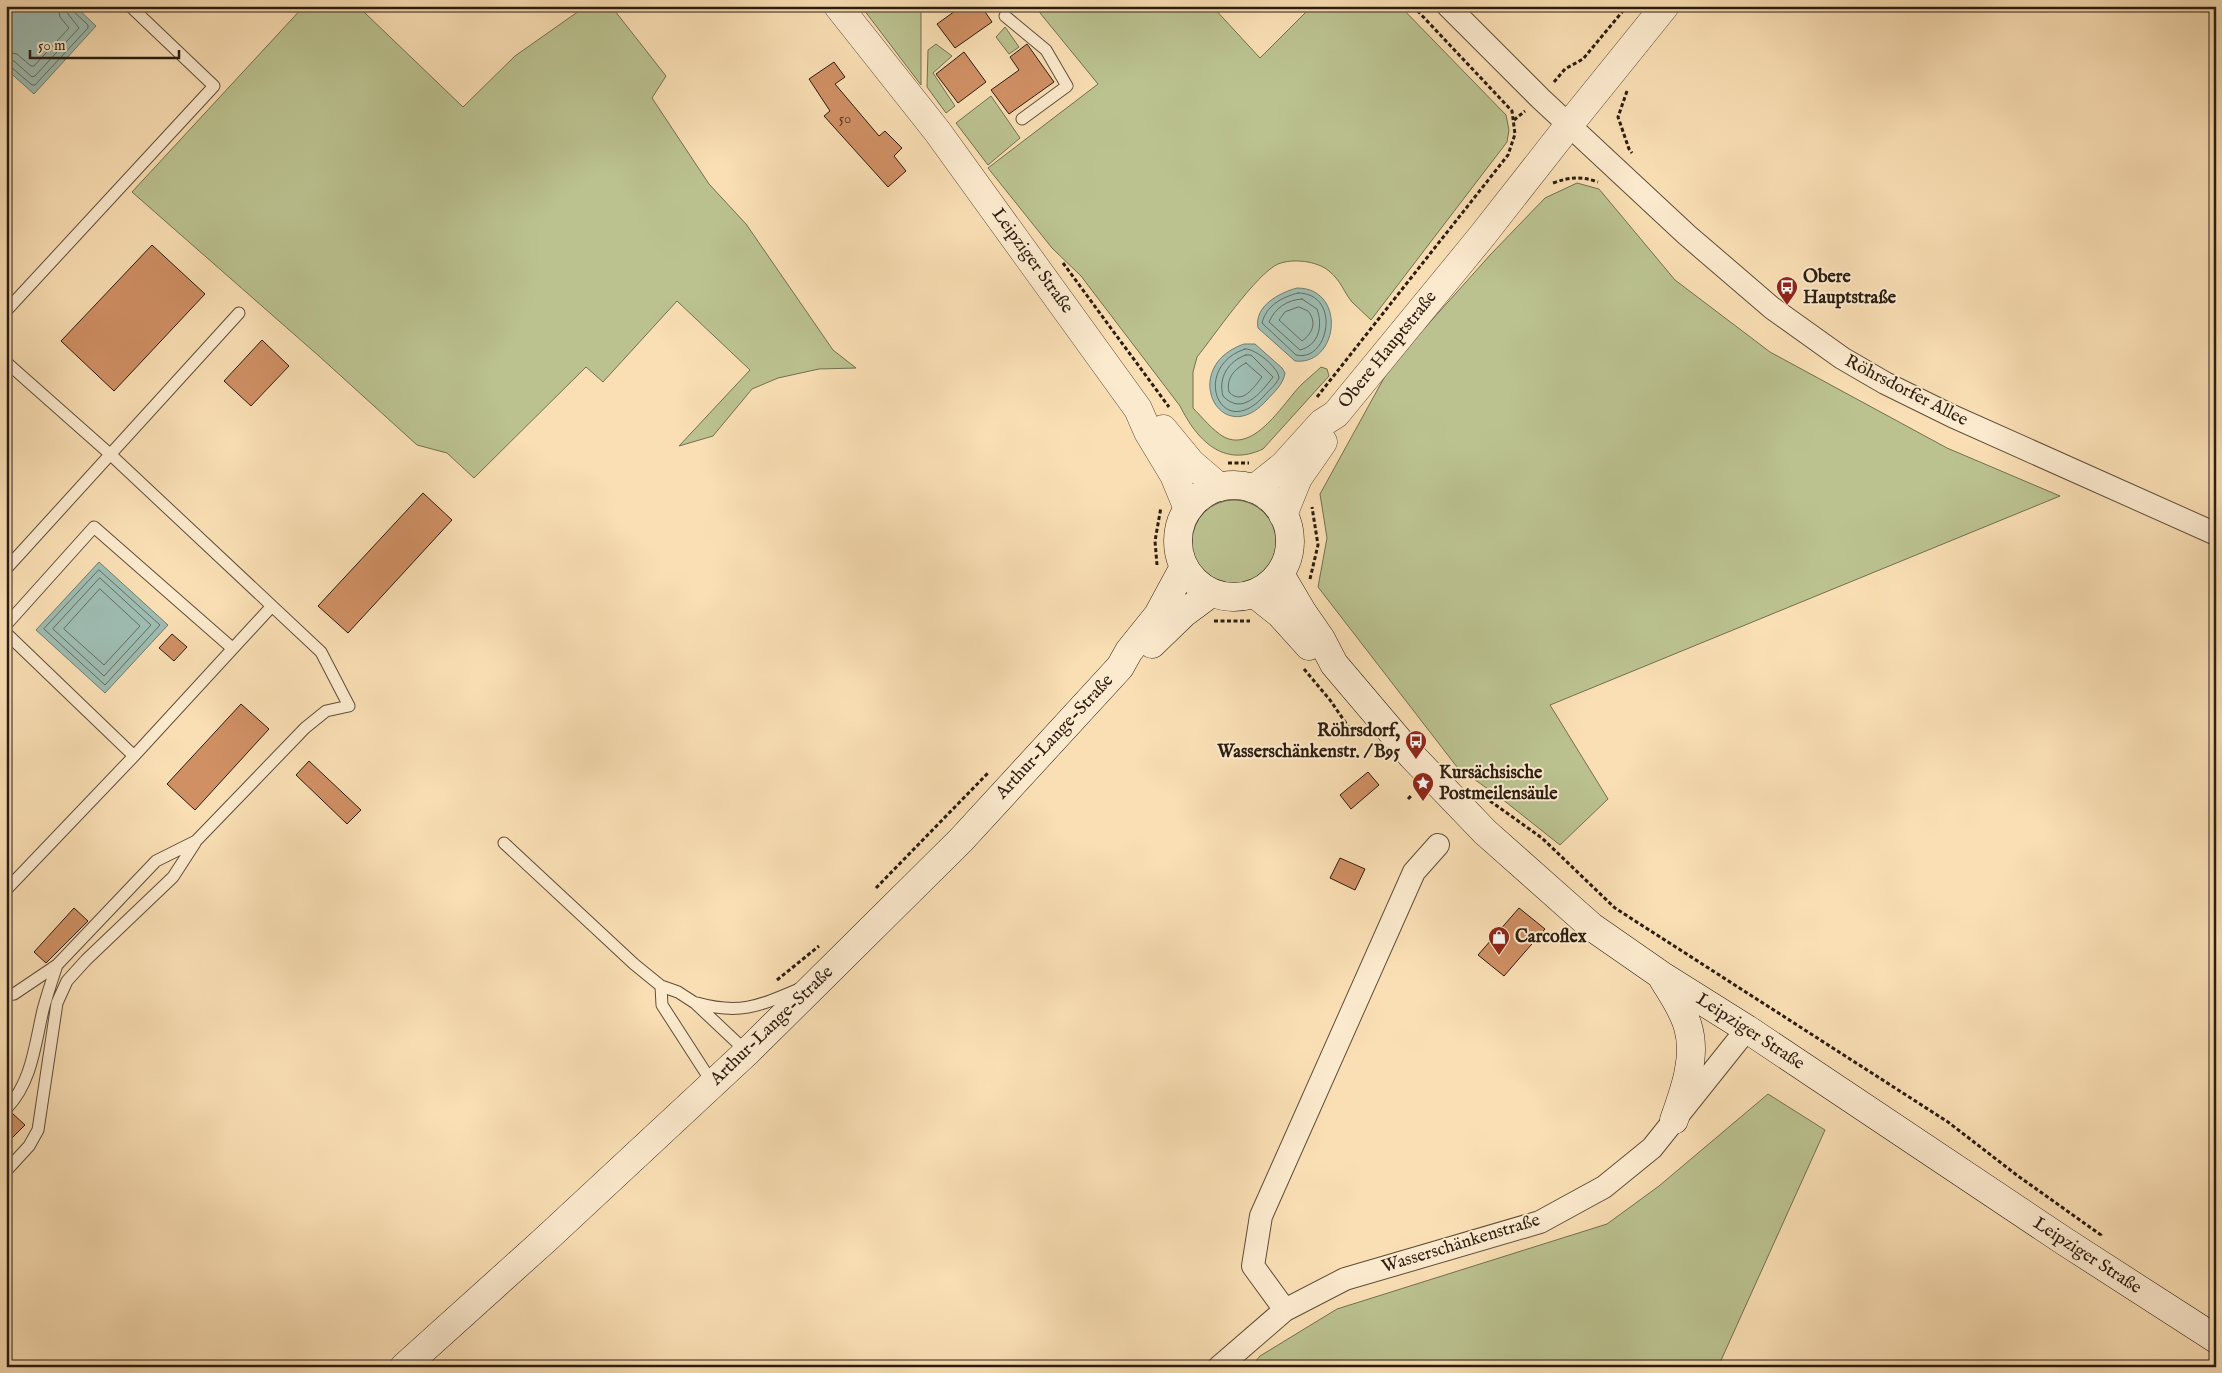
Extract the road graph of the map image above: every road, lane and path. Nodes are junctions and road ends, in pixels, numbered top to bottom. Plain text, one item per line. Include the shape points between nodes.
1 (130, 6) edge
2 (838, 6) edge
3 (1413, 6) edge
4 (1448, 6) edge
5 (1627, 6) edge
6 (1666, 6) edge
7 (1006, 16) dead end
8 (1628, 90) dead end
9 (1541, 99) junction
10 (1022, 119) dead end
11 (1514, 120) junction
12 (1569, 125) junction
13 (1635, 155) dead end
14 (1060, 260) dead end
15 (6, 311) edge
16 (238, 313) dead end
17 (6, 362) edge
18 (1325, 407) junction
19 (1138, 408) junction
20 (1171, 411) dead end
21 (111, 455) junction
22 (1222, 474) junction
23 (1254, 476) junction
24 (1175, 507) junction
25 (1283, 515) junction
26 (2216, 534) edge
27 (1184, 568) junction
28 (6, 569) edge
29 (1157, 573) dead end
30 (1280, 574) junction
31 (1211, 593) junction
32 (1254, 594) junction
33 (272, 606) junction
34 (6, 625) edge
35 (6, 633) edge
36 (232, 648) junction
37 (1334, 664) junction
38 (1300, 665) dead end
39 (1120, 667) junction
40 (1352, 732) dead end
41 (134, 756) junction
42 (988, 773) dead end
43 (1412, 795) dead end
44 (1482, 796) dead end
45 (1408, 799) dead end
46 (1531, 830) junction
47 (1528, 836) dead end
48 (196, 841) junction
49 (504, 843) dead end
50 (1438, 846) dead end
51 (1570, 865) junction
52 (1565, 870) dead end
53 (6, 890) edge
54 (874, 891) dead end
55 (826, 939) dead end
56 (57, 966) junction
57 (1661, 975) junction
58 (776, 982) dead end
59 (817, 982) junction
60 (661, 986) junction
61 (6, 995) edge
62 (695, 1003) junction
63 (1747, 1029) junction
64 (747, 1052) junction
65 (713, 1084) junction
66 (7, 1108) edge
67 (1674, 1120) junction
68 (6, 1171) edge
69 (2095, 1262) junction
70 (1285, 1310) junction
71 (2216, 1339) edge
72 (404, 1367) edge
73 (1219, 1367) edge

1 - 15 lane via 214,86
2 - 19 main road, Leipziger Straße via 924,113
3 - 11 path via 1512,111
4 - 9 street, Röhrsdorfer Allee
5 - 9 path via 1582,59 1565,69
6 - 12 main road, Obere Hauptstraße
7 - 10 lane via 1046,50 1067,86
8 - 13 path via 1618,117 1629,149
9 - 11 path
9 - 12 street, Röhrsdorfer Allee
11 - 18 path via 1515,134 1508,155
12 - 18 main road, Obere Hauptstraße via 1482,236
12 - 26 street, Röhrsdorfer Allee via 1694,242 1772,308 1842,358 1885,384 1960,420
14 - 20 path
16 - 21 lane
17 - 21 lane
18 - 23 main road, Obere Hauptstraße via 1322,423 1284,465
18 - 25 main road, Obere Hauptstraße via 1333,428 1298,478
19 - 22 main road, Leipziger Straße via 1159,425 1191,463
19 - 24 main road, Leipziger Straße via 1174,476
21 - 28 lane
21 - 33 lane
22 - 23 main road via 1237,485
22 - 23 path via 1232,464
22 - 24 main road via 1203,494
23 - 25 main road
24 - 27 main road via 1181,520 1179,554
24 - 29 path via 1155,541
25 - 30 main road via 1290,542 1288,559
27 - 31 main road via 1196,583
27 - 39 main road, Arthur-Lange-Straße via 1158,615 1128,651
30 - 32 main road
30 - 37 main road, Leipziger Straße
31 - 32 main road via 1239,598
31 - 39 main road, Arthur-Lange-Straße via 1184,613 1137,660
32 - 37 main road, Leipziger Straße via 1280,614 1312,650
33 - 36 lane
33 - 48 lane via 321,652 349,706 326,711 305,728
34 - 36 lane via 94,527
35 - 41 lane
36 - 41 lane
37 - 57 main road, Leipziger Straße via 1412,756 1485,832 1592,927
38 - 40 path
39 - 59 main road, Arthur-Lange-Straße via 961,840
41 - 53 lane
42 - 54 path
43 - 45 path
44 - 46 path
46 - 47 path
46 - 51 path
48 - 56 lane via 156,861
48 - 68 lane via 173,877 67,981 58,1003 38,1130 29,1146
49 - 60 lane
50 - 70 street via 1414,872 1262,1216 1253,1266
51 - 52 path
51 - 69 path via 1615,908 1948,1122 2101,1234
55 - 58 path
56 - 61 lane via 14,994
56 - 66 lane via 43,1009 32,1064 15,1100
57 - 63 main road, Leipziger Straße
57 - 67 main road via 1681,1008 1691,1052 1682,1099
59 - 62 lane via 746,1009 718,1009
59 - 64 main road, Arthur-Lange-Straße
60 - 62 lane
60 - 65 lane via 662,1005
62 - 64 lane
63 - 67 street, Wasserschänkenstraße
63 - 69 main road, Leipziger Straße
64 - 65 main road, Arthur-Lange-Straße
65 - 72 main road, Arthur-Lange-Straße
67 - 70 street, Wasserschänkenstraße via 1652,1148 1604,1187 1540,1222 1345,1279
69 - 71 main road, Leipziger Straße
70 - 73 street, Wasserschänkenstraße

